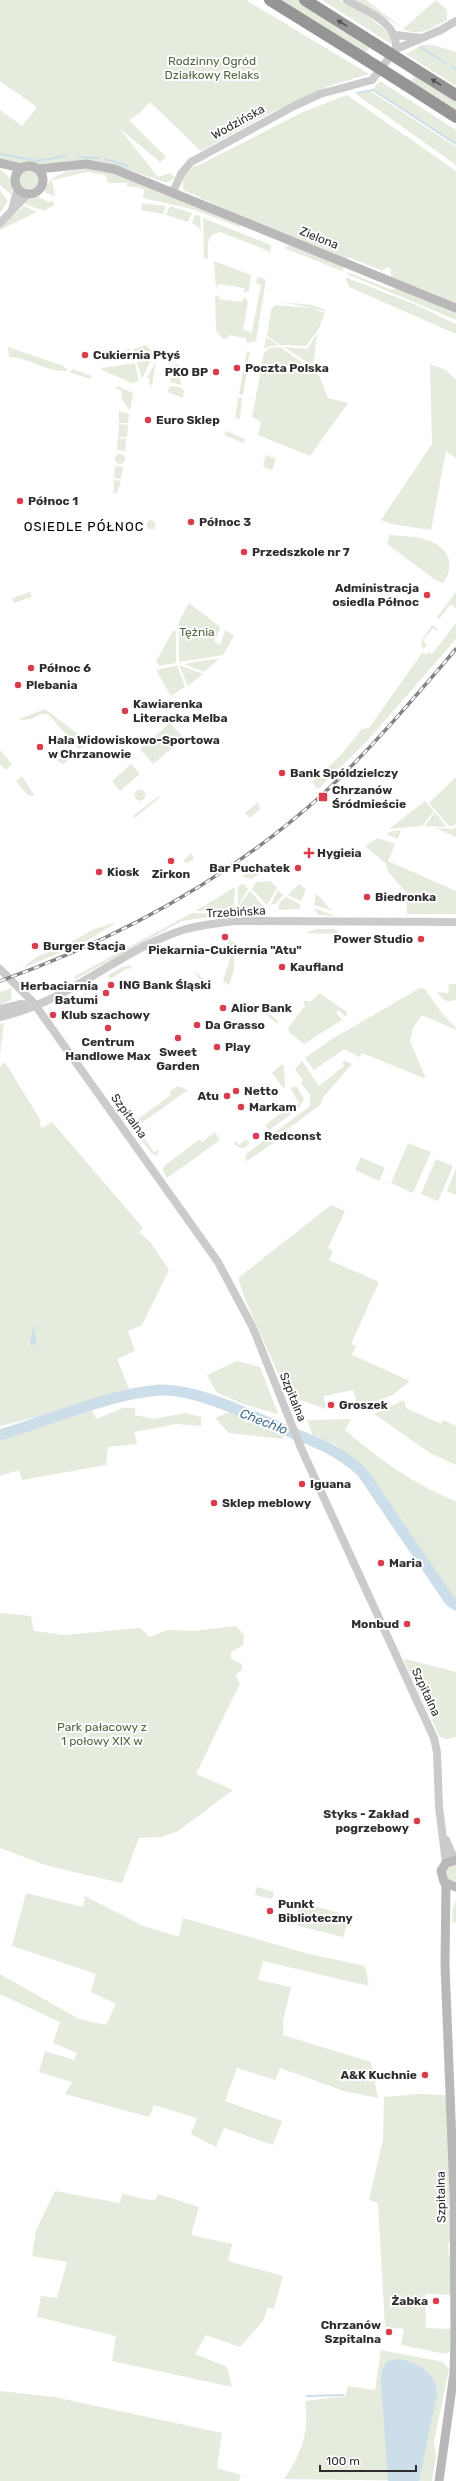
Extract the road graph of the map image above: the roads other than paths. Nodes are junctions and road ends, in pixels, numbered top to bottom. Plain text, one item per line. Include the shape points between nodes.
1 (270, 0) edge
2 (305, 0) edge
3 (347, 0) edge
4 (456, 21) edge
5 (395, 35) junction
6 (424, 38) junction
7 (396, 49) junction
8 (456, 95) edge
9 (456, 117) edge
10 (0, 162) edge
11 (0, 166) edge
12 (65, 166) junction
13 (21, 168) junction
14 (40, 169) junction
15 (15, 178) junction
16 (44, 179) junction
17 (18, 188) junction
18 (173, 192) junction
19 (28, 194) junction
20 (10, 214) junction
21 (0, 223) edge
22 (456, 308) edge
23 (456, 922) edge
24 (0, 968) edge
25 (36, 1006) junction
26 (0, 1009) edge
27 (0, 1017) edge
28 (443, 1836) junction
29 (456, 1860) edge
30 (446, 1863) junction
31 (446, 1884) junction
32 (456, 1887) edge
33 (445, 1911) junction
34 (439, 2481) edge

1 - 9 highway, bridge
8 -> 2 highway, bridge
3 - 5 street via 384,22
4 - 6 street
5 - 6 street
5 - 7 street
6 - 7 street
7 - 18 street, Wodzińska via 372,80 332,90 300,103 191,162 181,174
10 - 13 main road
11 - 15 main road
12 - 14 main road
12 - 16 main road
12 - 18 main road via 86,164 107,167
13 - 14 main road via 32,165
13 - 15 main road
14 - 16 main road
15 - 17 main road
16 - 19 main road via 39,190
17 - 19 main road
17 - 20 street
18 - 22 main road, Zielona
19 - 20 street
20 - 21 street
23 - 25 street, Trzebińska via 246,921 205,925 161,939
24 - 25 street, Szpitalna
25 - 26 street via 22,1004
25 - 27 street, Trzebińska
25 - 28 street, Szpitalna via 218,1262 253,1328 301,1448 434,1738
28 - 29 street, Szpitalna
28 - 30 street, Szpitalna
29 - 30 main road
30 - 31 main road, Szpitalna via 441,1876
31 - 32 main road
31 - 33 main road, Szpitalna
32 - 33 main road, Szpitalna
33 - 34 main road, Szpitalna via 456,2339 454,2373

